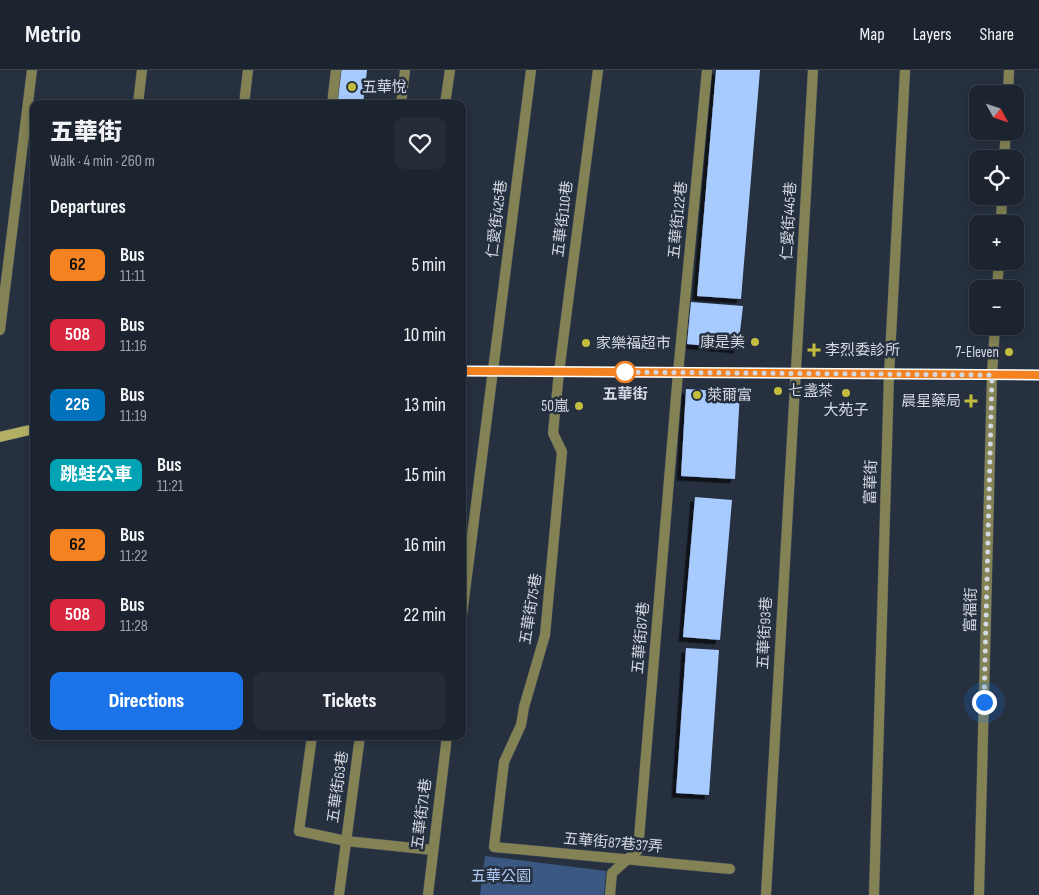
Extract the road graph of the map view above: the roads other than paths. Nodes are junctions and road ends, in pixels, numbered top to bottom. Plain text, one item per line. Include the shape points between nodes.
1 (32, 70) edge
2 (142, 70) edge
3 (248, 70) edge
4 (336, 70) edge
5 (406, 70) edge
6 (450, 70) edge
7 (531, 70) edge
8 (598, 70) edge
9 (707, 70) edge
10 (813, 70) edge
11 (905, 70) edge
12 (1010, 70) edge
13 (1009, 85) edge
14 (138, 100) edge
15 (244, 100) edge
16 (332, 100) edge
17 (402, 100) edge
18 (446, 100) edge
19 (0, 330) edge
20 (994, 335) edge
21 (466, 371) edge
22 (493, 372) junction
23 (559, 372) junction
24 (678, 373) junction
25 (795, 374) junction
26 (889, 374) junction
27 (992, 375) junction
28 (1039, 375) edge
29 (30, 430) edge
30 (0, 436) edge
31 (466, 584) edge
32 (311, 740) edge
33 (359, 740) edge
34 (447, 740) edge
35 (346, 841) junction
36 (494, 846) joint
37 (433, 850) junction
38 (627, 859) junction
39 (730, 869) dead end
40 (339, 895) edge
41 (428, 895) edge
42 (610, 895) edge
43 (766, 895) edge
44 (874, 895) edge
45 (979, 895) edge

1 - 19 street
2 - 14 street
3 - 15 street
4 - 16 street
5 - 17 street
6 - 18 street
7 - 22 street, 仁愛街425巷
8 - 23 street, 五華街110巷
9 - 24 street, 五華街122巷
10 - 25 street, 仁愛街445巷
11 - 26 street, 富華街
12 - 13 street
20 - 27 street, 富福街
21 - 22 street
22 - 23 street
22 - 31 street
23 - 24 street
23 - 36 street, 五華街75巷 via 553,433 562,452 545,635 521,725 504,762
24 - 25 street
24 - 38 street, 五華街87巷 via 638,850
25 - 26 street
25 - 43 street, 五華街93巷
26 - 27 street
26 - 44 street, 富華街
27 - 28 street
27 - 45 street, 富福街
29 - 30 street
32 - 35 street via 299,831
33 - 35 street, 五華街63巷
34 - 37 street, 五華街71巷
35 - 37 street
35 - 40 street, 五華街63巷
36 - 38 street, 五華街87巷37弄
37 - 41 street, 五華街71巷
38 - 39 street, 五華街87巷37弄
38 - 42 street, 五華街87巷 via 612,873

